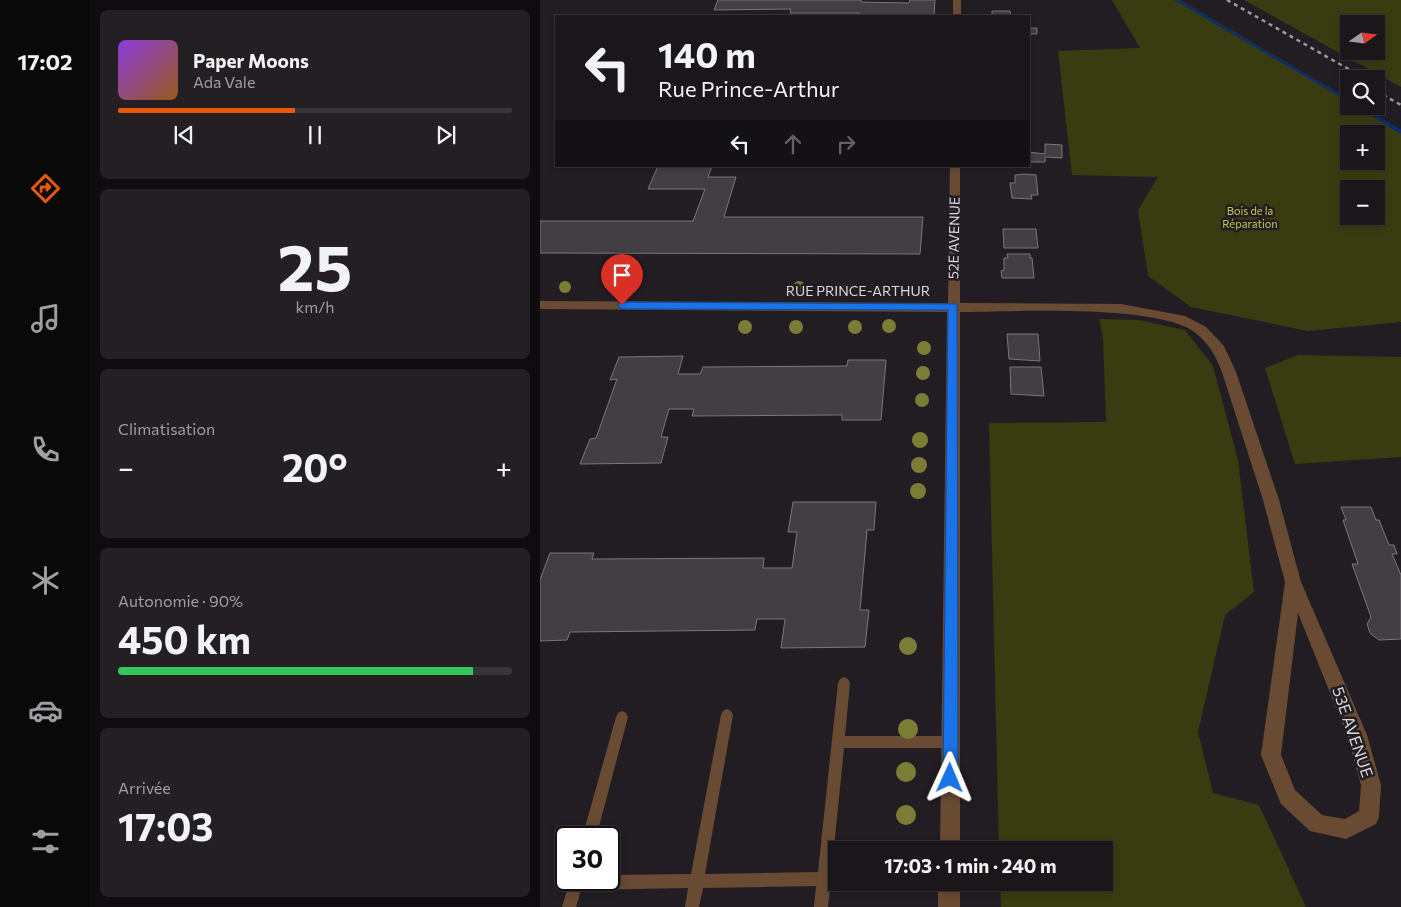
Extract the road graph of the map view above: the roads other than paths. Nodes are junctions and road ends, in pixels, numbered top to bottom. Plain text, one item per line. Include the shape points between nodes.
1 (957, 0) edge
2 (956, 15) edge
3 (955, 167) edge
4 (540, 305) edge
5 (953, 306) junction
6 (1202, 330) joint
7 (1293, 582) junction
8 (844, 683) dead end
9 (727, 715) dead end
10 (622, 717) dead end
11 (838, 742) junction
12 (950, 742) junction
13 (592, 826) edge
14 (950, 841) edge
15 (824, 879) junction
16 (697, 881) junction
17 (620, 882) edge
18 (574, 891) edge
19 (949, 891) edge
20 (569, 907) edge
21 (692, 907) edge
22 (821, 907) edge
23 (949, 907) edge

1 - 2 street
3 - 5 street, 52E AVENUE
4 - 5 street, RUE PRINCE-ARTHUR
5 - 6 street, RUE PRINCE-ARTHUR via 1121,308 1180,319
5 - 12 street, 52E AVENUE
6 - 7 street, 53E AVENUE via 1219,349 1229,372 1271,500
7 - 7 street, 53E AVENUE via 1357,735 1371,785 1369,817 1346,828 1318,824 1288,797 1271,755
8 - 11 lane
9 - 16 lane
10 - 13 lane
11 - 12 lane
11 - 15 lane
12 - 14 street, 52E AVENUE
15 - 16 lane
15 - 22 lane
16 - 17 lane
16 - 21 lane
18 - 20 lane
19 - 23 street

